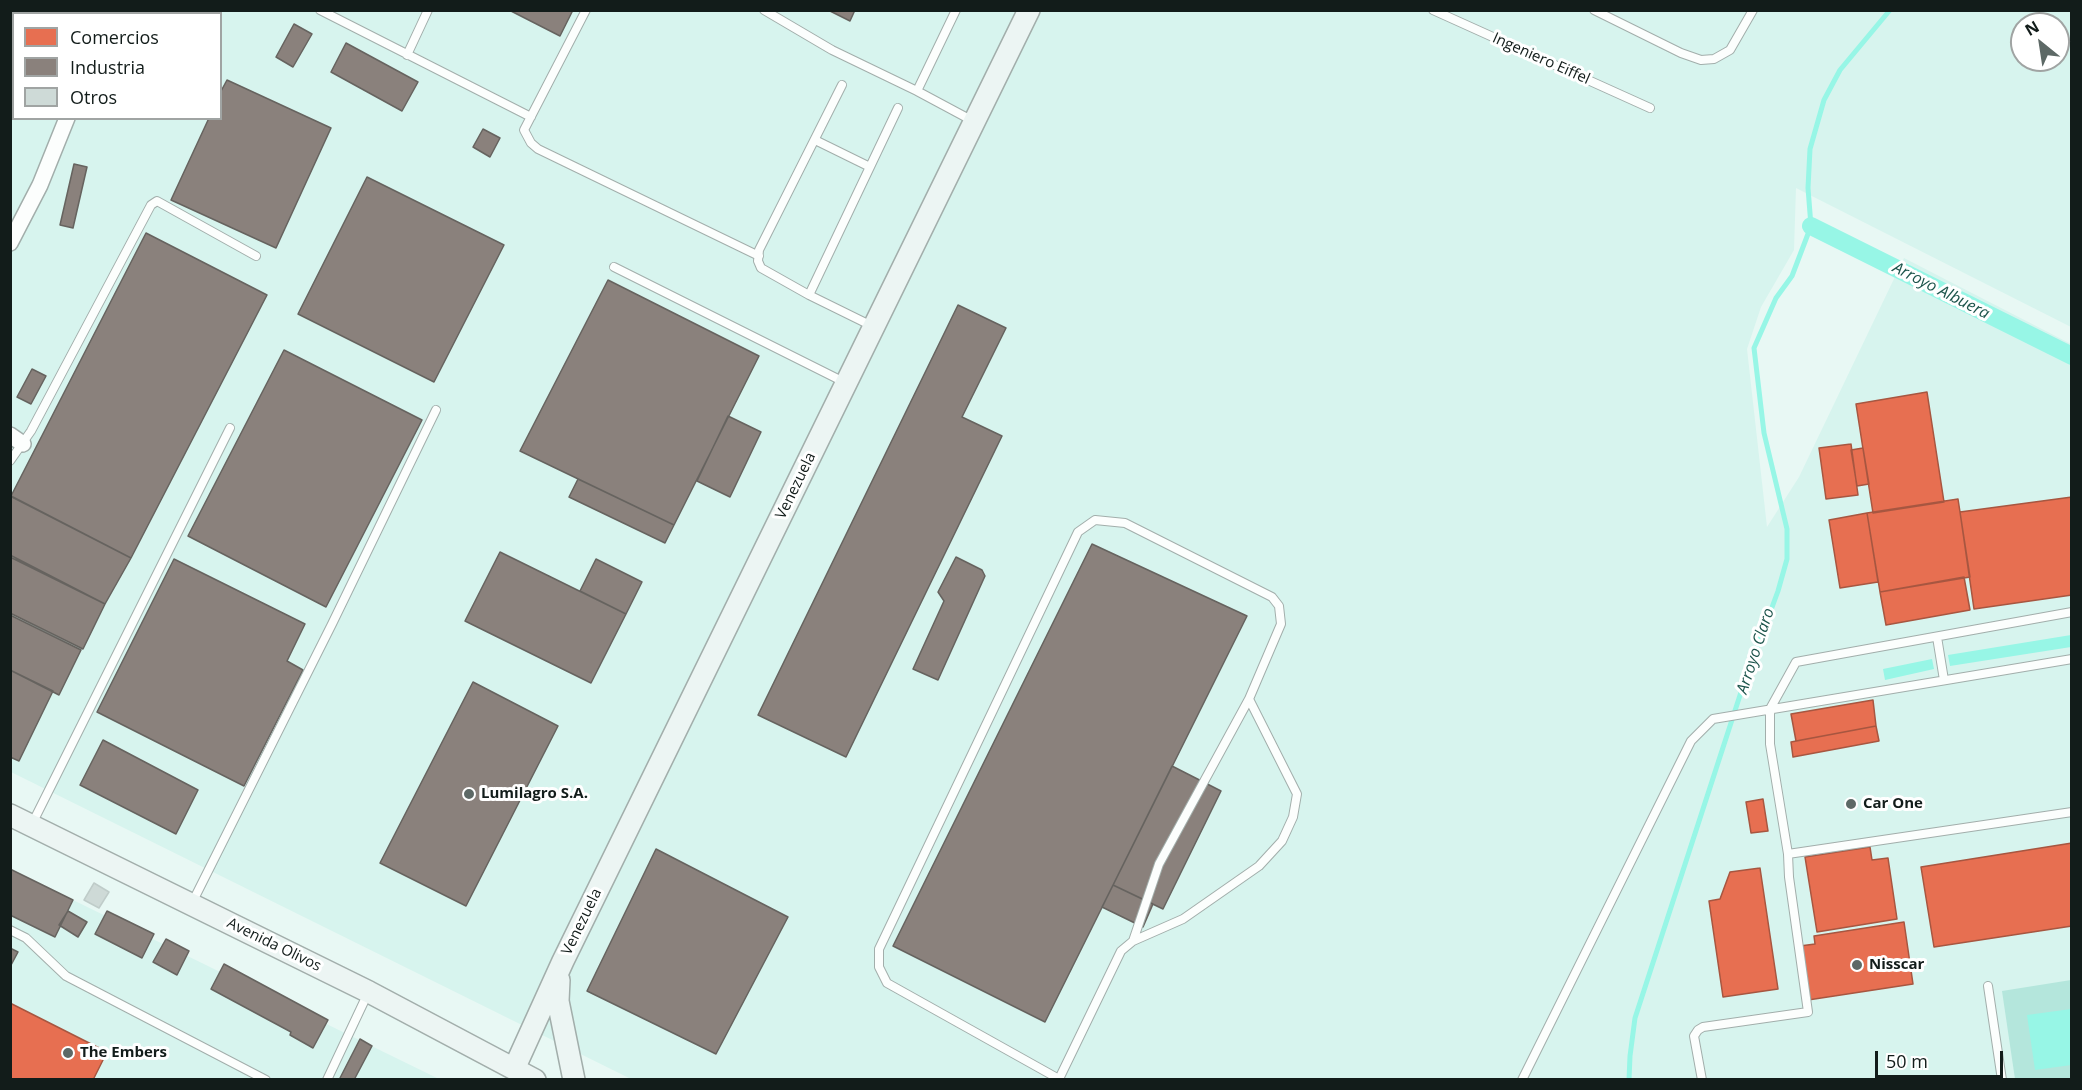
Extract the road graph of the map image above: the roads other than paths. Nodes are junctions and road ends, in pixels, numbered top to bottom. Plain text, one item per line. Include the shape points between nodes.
1 (320, 10) edge
2 (428, 10) edge
3 (586, 10) edge
4 (764, 10) edge
5 (956, 10) edge
6 (1029, 10) edge
7 (1432, 10) edge
8 (1594, 10) edge
9 (1753, 10) edge
10 (407, 55) junction
11 (842, 85) dead end
12 (917, 91) junction
13 (898, 108) dead end
14 (1650, 108) dead end
15 (531, 117) junction
16 (66, 120) edge
17 (975, 122) junction
18 (815, 140) junction
19 (870, 167) junction
20 (10, 243) edge
21 (256, 256) dead end
22 (759, 256) junction
23 (614, 267) dead end
24 (809, 295) junction
25 (874, 327) junction
26 (846, 383) junction
27 (436, 410) dead end
28 (230, 428) dead end
29 (16, 440) edge
30 (10, 461) edge
31 (2072, 612) edge
32 (1937, 637) junction
33 (2072, 659) edge
34 (1944, 680) junction
35 (1249, 699) junction
36 (1767, 709) junction
37 (2072, 812) edge
38 (10, 815) edge
39 (31, 825) junction
40 (1788, 854) junction
41 (192, 905) junction
42 (10, 930) edge
43 (1133, 941) junction
44 (563, 961) junction
45 (1988, 986) dead end
46 (369, 992) junction
47 (514, 1069) junction
48 (1058, 1079) edge
49 (266, 1080) edge
50 (327, 1080) edge
51 (535, 1080) edge
52 (574, 1080) edge
53 (1522, 1080) edge
54 (1702, 1080) edge
55 (2002, 1080) edge

1 - 10 lane
2 - 10 lane
3 - 15 lane
4 - 12 lane via 832,50
5 - 12 lane
6 - 17 street, Venezuela
7 - 14 lane, Ingeniero Eiffel
8 - 9 lane via 1701,60 1714,59 1730,50
10 - 15 lane
11 - 18 lane
12 - 17 lane
13 - 19 lane
15 - 22 lane via 524,130 538,149
16 - 20 street via 40,185
17 - 25 street, Venezuela
18 - 19 lane
18 - 22 lane
19 - 24 lane
21 - 29 lane via 157,201 151,205 31,431
22 - 24 lane via 761,268
23 - 26 lane
24 - 25 lane
25 - 26 street, Venezuela
26 - 44 street, Venezuela
27 - 41 lane
28 - 39 lane
29 - 30 lane
31 - 32 lane
32 - 34 lane
32 - 36 lane via 1796,662
33 - 34 lane
34 - 36 lane
35 - 43 lane via 1159,864
35 - 43 lane via 1297,795 1293,817 1282,841 1259,866 1183,918
35 - 48 lane via 1281,624 1279,606 1272,597 1125,522 1095,520 1078,532 879,949 879,967 887,983
36 - 40 lane
36 - 53 lane via 1713,719 1691,741
37 - 40 lane
38 - 39 street, Avenida Olivos
39 - 41 street, Avenida Olivos
40 - 54 lane via 1808,1012 1698,1030 1694,1036
41 - 46 street, Avenida Olivos
42 - 49 lane via 26,938 66,976
43 - 48 lane via 1121,951
44 - 47 street
44 - 52 street via 558,1000
45 - 55 lane
46 - 47 street, Avenida Olivos
46 - 50 lane
47 - 51 street, Avenida Olivos

